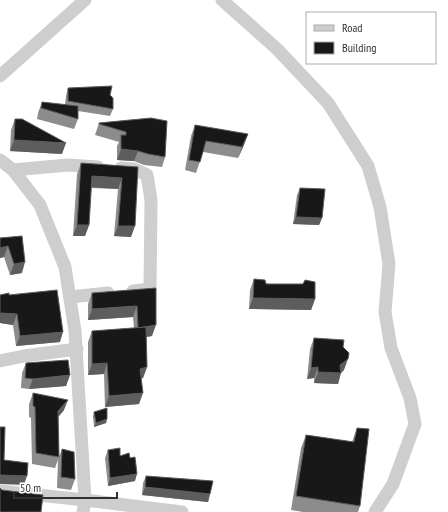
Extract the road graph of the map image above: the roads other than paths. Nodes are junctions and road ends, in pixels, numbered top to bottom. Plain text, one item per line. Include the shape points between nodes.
1 (85, 0) edge
2 (222, 0) edge
3 (0, 76) edge
4 (0, 160) edge
5 (13, 170) junction
6 (70, 297) junction
7 (77, 349) junction
8 (0, 361) edge
9 (0, 491) edge
10 (84, 506) edge
11 (182, 512) edge
12 (375, 512) edge

1 - 3 street
2 - 12 street via 277,49 328,103 368,166 380,207 389,264 385,312 391,348 410,398 415,424 393,484
4 - 5 street
5 - 6 street via 40,206 65,267
5 - 6 street via 68,165 134,169 147,175 151,200 150,289
6 - 7 street
7 - 8 street
7 - 10 street
9 - 10 street
10 - 11 street

